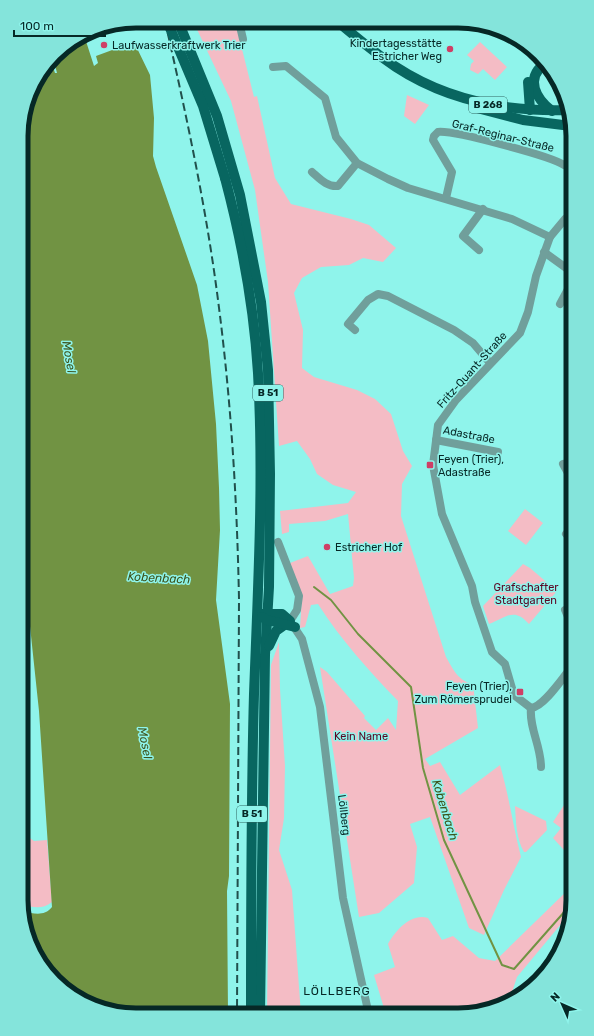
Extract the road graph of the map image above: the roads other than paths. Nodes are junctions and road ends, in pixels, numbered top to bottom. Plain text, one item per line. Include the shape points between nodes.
1 (170, 28) edge
2 (181, 28) edge
3 (240, 28) edge
4 (346, 28) edge
5 (243, 39) dead end
6 (537, 63) edge
7 (273, 66) dead end
8 (541, 68) edge
9 (447, 93) junction
10 (530, 110) junction
11 (552, 110) junction
12 (562, 110) edge
13 (565, 126) edge
14 (357, 163) junction
15 (564, 165) dead end
16 (312, 172) dead end
17 (230, 177) junction
18 (446, 198) junction
19 (483, 209) junction
20 (566, 218) edge
21 (550, 236) junction
22 (479, 250) dead end
23 (544, 252) junction
24 (566, 268) edge
25 (566, 293) edge
26 (560, 304) dead end
27 (355, 330) dead end
28 (490, 363) junction
29 (436, 440) junction
30 (498, 452) dead end
31 (563, 464) dead end
32 (566, 469) edge
33 (278, 542) dead end
34 (257, 614) junction
35 (268, 617) junction
36 (288, 622) junction
37 (265, 655) junction
38 (566, 673) edge
39 (531, 708) junction
40 (541, 767) dead end
41 (251, 1008) edge
42 (260, 1008) edge
43 (367, 1008) edge

1 - 17 main road, B 51, bridge
2 - 17 main road, B 51 via 210,98
3 - 5 street
4 - 9 main road, B 268 via 396,67
6 - 10 main road via 529,77
7 - 14 street via 286,66 325,98 336,137
8 - 11 main road via 535,75 534,86 540,101
9 - 10 main road, B 268 via 494,106
9 - 13 main road via 460,102 503,116 546,125
10 - 11 main road, B 268
11 - 12 main road, B 268
14 - 16 street via 338,186 332,187
14 - 18 street via 408,188
15 - 18 street, Graf-Reginar-Straße via 547,157 477,138 438,132 433,140 452,172
17 - 34 main road, B 51 via 251,303 258,373 260,503
17 - 35 main road, B 51 via 251,244 261,302 268,370
18 - 19 street
19 - 21 street
19 - 22 street via 463,236
20 - 21 street, Fritz-Quant-Straße
21 - 23 street, Fritz-Quant-Straße
23 - 24 street
23 - 28 street, Fritz-Quant-Straße via 520,333
25 - 26 street
27 - 28 street via 348,324 368,300 378,294 388,296 454,330 473,343
28 - 29 street, Fritz-Quant-Straße via 456,400 438,425
29 - 30 street, Adastraße
29 - 39 street, Fritz-Quant-Straße via 433,465 442,514 472,586 492,652 505,664 514,695
31 - 32 street
33 - 36 street via 299,596 297,610
34 - 35 main road
34 - 41 main road, B 51
35 - 36 main road
35 - 37 main road, B 51
36 - 37 main road via 273,634
36 - 43 street, Löllberg via 305,648 320,707 343,898
37 - 42 main road, B 51
38 - 39 street via 537,707
39 - 40 street via 531,719 541,755

